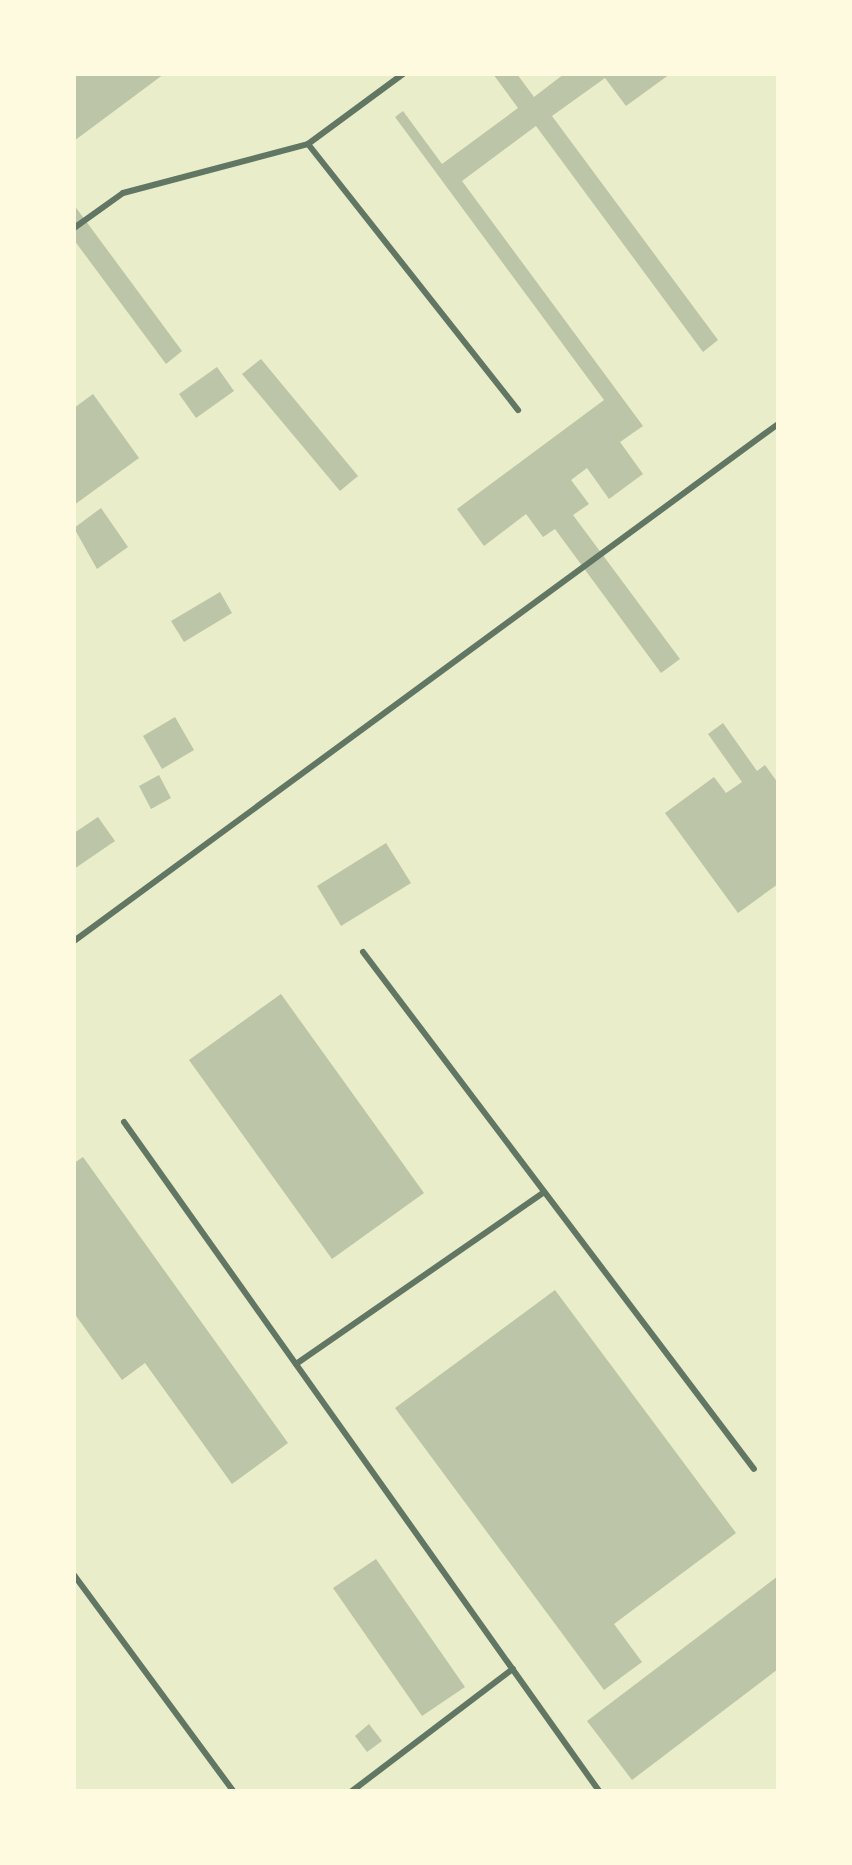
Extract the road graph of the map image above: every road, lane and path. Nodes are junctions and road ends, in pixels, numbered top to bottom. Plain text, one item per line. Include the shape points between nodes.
1 (403, 74) edge
2 (308, 144) junction
3 (74, 228) edge
4 (518, 410) dead end
5 (778, 424) edge
6 (74, 941) edge
7 (363, 952) dead end
8 (124, 1122) dead end
9 (544, 1192) junction
10 (296, 1364) junction
11 (754, 1469) dead end
12 (74, 1575) edge
13 (513, 1669) junction
14 (233, 1791) edge
15 (352, 1791) edge
16 (599, 1791) edge

1 - 2 lane
2 - 3 lane via 123,193
2 - 4 lane
5 - 6 lane
7 - 9 lane
8 - 10 lane
9 - 10 lane
9 - 11 lane
10 - 13 lane
12 - 14 lane
13 - 15 lane
13 - 16 lane

